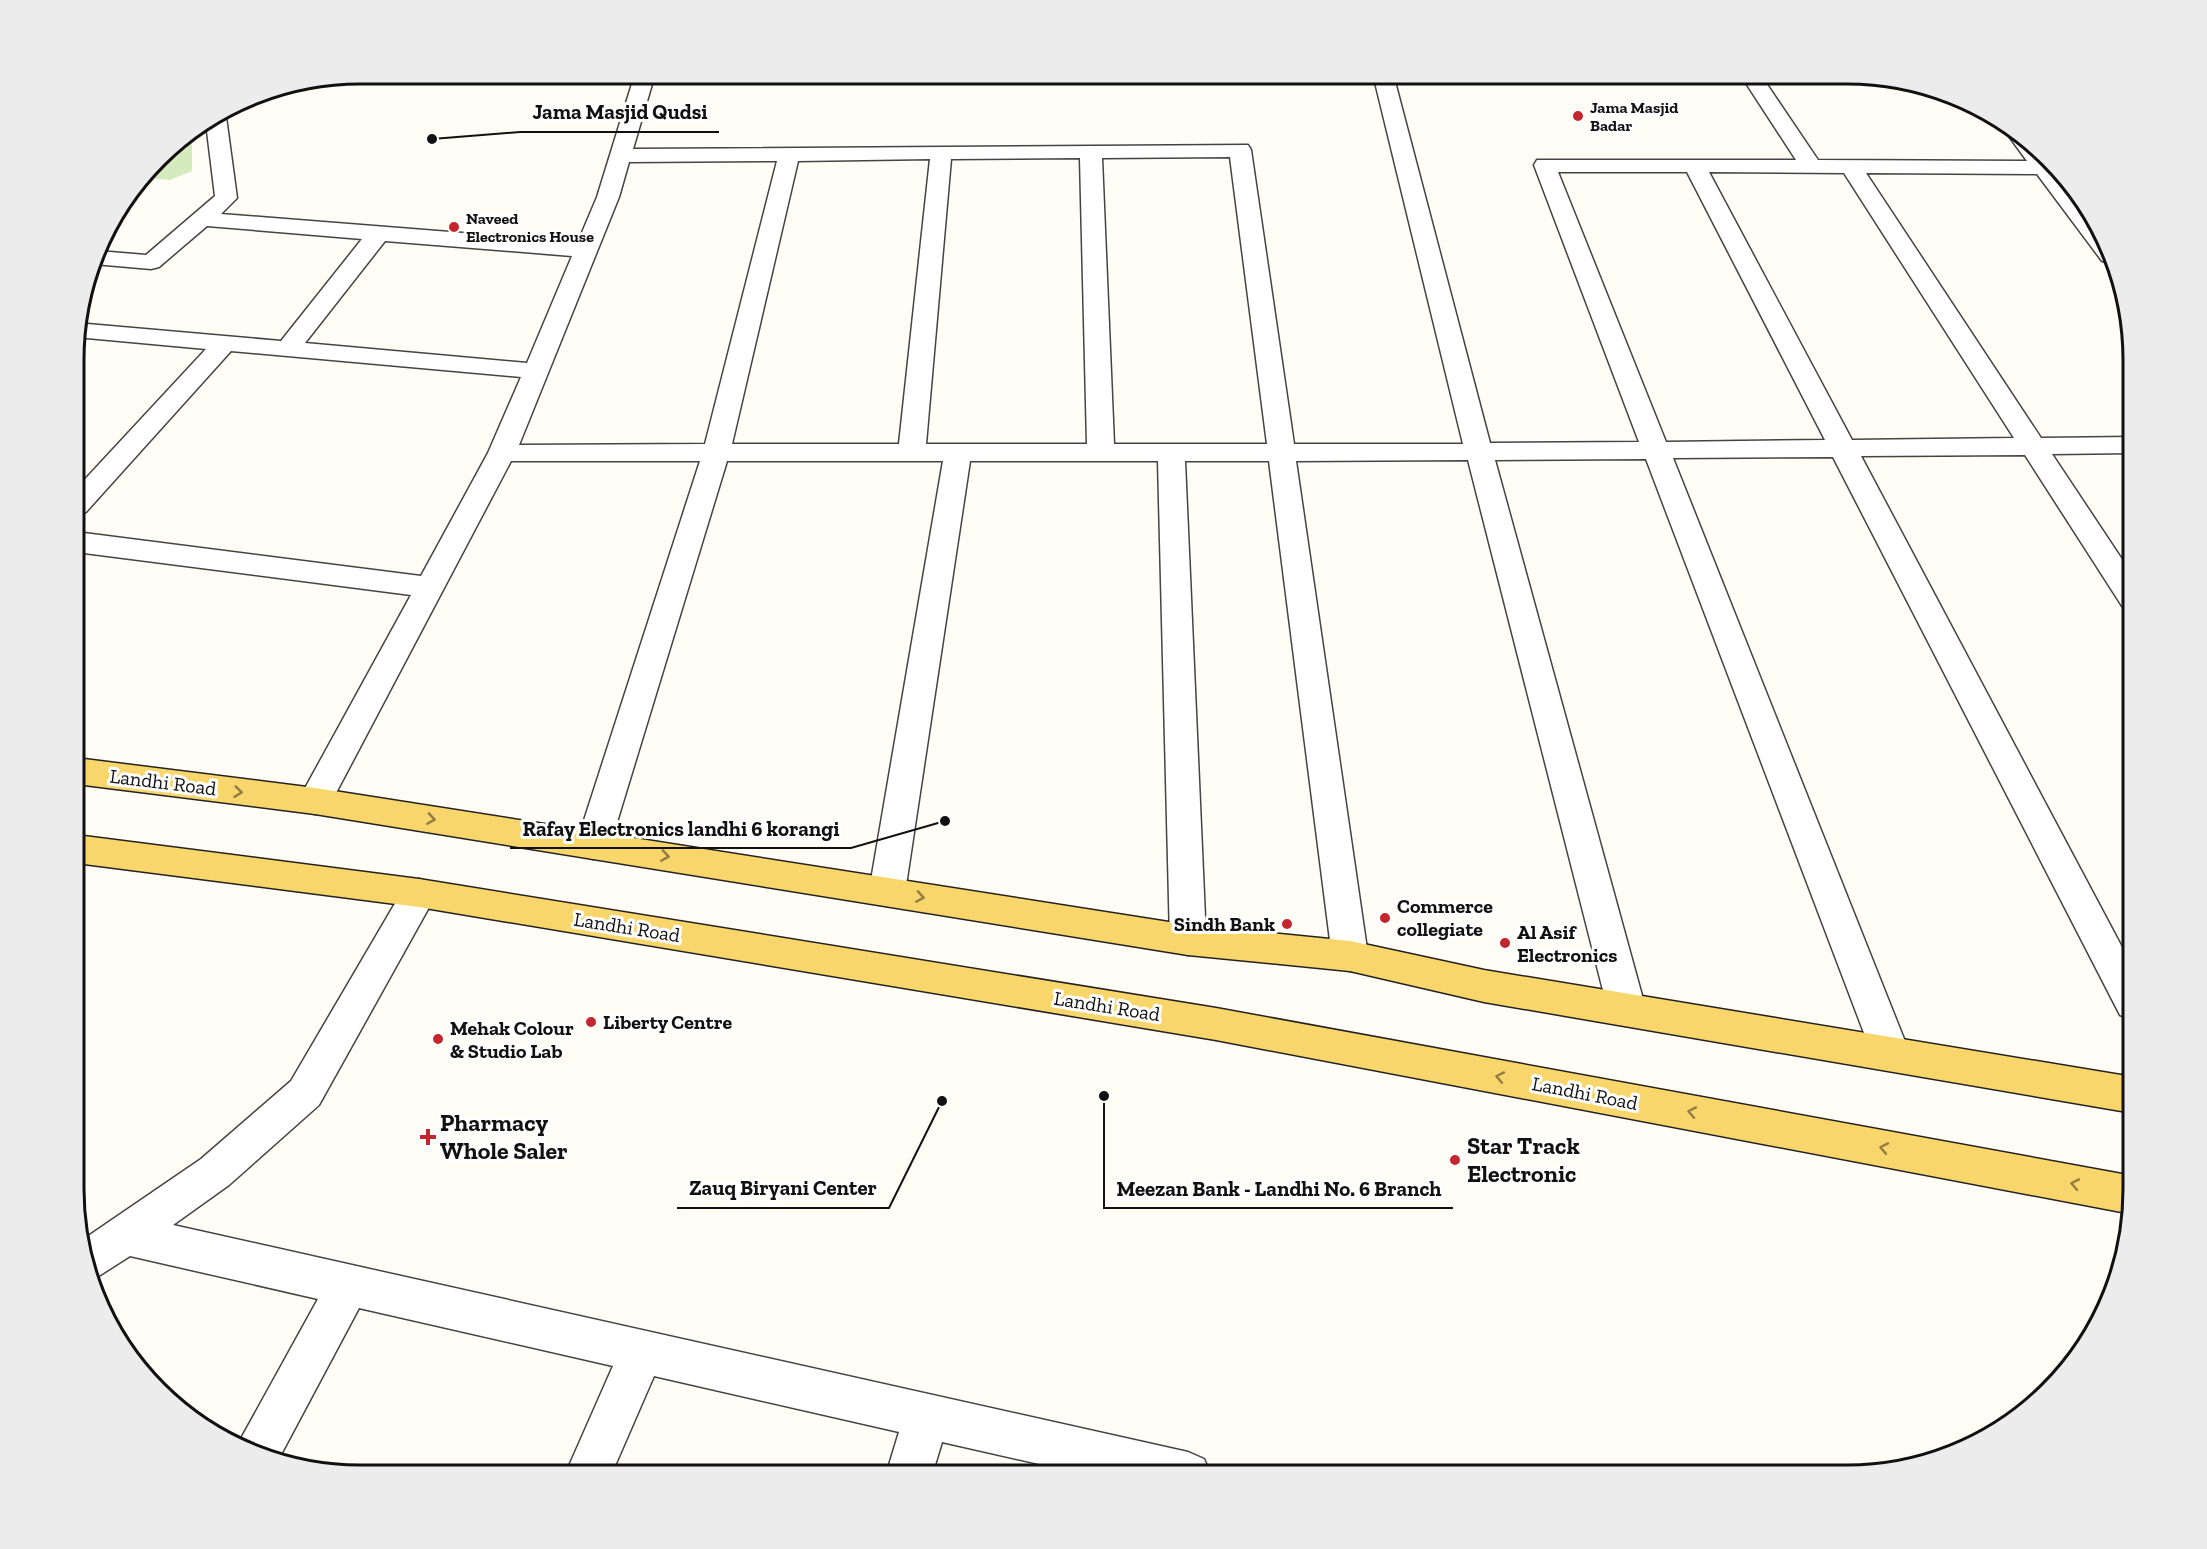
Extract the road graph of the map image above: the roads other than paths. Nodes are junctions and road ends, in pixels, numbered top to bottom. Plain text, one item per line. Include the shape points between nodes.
1 (642, 84) edge
2 (1386, 84) edge
3 (1757, 84) edge
4 (217, 124) edge
5 (1091, 152) junction
6 (941, 153) junction
7 (789, 154) junction
8 (620, 156) junction
9 (2038, 161) edge
10 (1695, 166) junction
11 (1810, 166) junction
12 (1851, 167) junction
13 (2043, 168) junction
14 (2068, 195) edge
15 (202, 219) junction
16 (379, 233) junction
17 (586, 250) junction
18 (104, 259) edge
19 (86, 331) edge
20 (225, 343) junction
21 (287, 349) junction
22 (537, 371) junction
23 (2123, 445) edge
24 (2033, 446) junction
25 (1842, 447) junction
26 (1656, 449) junction
27 (1280, 452) junction
28 (1479, 452) junction
29 (502, 453) junction
30 (716, 453) junction
31 (912, 453) junction
32 (958, 453) junction
33 (1101, 453) junction
34 (1171, 453) junction
35 (84, 497) edge
36 (84, 543) edge
37 (2123, 584) edge
38 (431, 587) junction
39 (84, 772) edge
40 (315, 801) junction
41 (593, 845) junction
42 (84, 850) edge
43 (887, 892) junction
44 (419, 893) junction
45 (1188, 940) junction
46 (1350, 956) junction
47 (2123, 985) edge
48 (1627, 1010) junction
49 (1891, 1054) junction
50 (2123, 1093) edge
51 (2123, 1193) edge
52 (126, 1235) junction
53 (93, 1258) edge
54 (348, 1286) junction
55 (642, 1352) junction
56 (927, 1416) junction
57 (261, 1446) edge
58 (592, 1465) edge
59 (912, 1465) edge
60 (1144, 1465) edge

1 - 8 street
2 - 28 street
3 - 11 street
4 - 15 street via 226,198
5 - 6 street
5 - 27 street via 1239,150
5 - 33 street
6 - 7 street
6 - 31 street
7 - 8 street
7 - 30 street
8 - 17 street
9 - 13 street
10 - 11 street
10 - 25 street
10 - 26 street via 1545,165
11 - 12 street
12 - 13 street
12 - 24 street
13 - 14 street
15 - 16 street
15 - 18 street via 151,262
16 - 17 street
16 - 21 street
17 - 22 street
19 - 20 street
20 - 21 street
20 - 35 street
21 - 22 street
22 - 29 street
23 - 24 street
24 - 25 street
24 - 37 street
25 - 26 street
25 - 47 street
26 - 28 street
26 - 49 street
27 - 28 street
27 - 34 street
27 - 46 street
28 - 48 street
29 - 30 street
29 - 38 street
30 - 31 street
30 - 41 street
31 - 32 street
32 - 33 street
32 - 43 street
33 - 34 street
34 - 45 street
36 - 38 street
38 - 40 street
39 -> 40 main road, Landhi Road
40 -> 41 main road, Landhi Road
41 -> 43 main road, Landhi Road
42 - 44 main road, Landhi Road
43 -> 45 main road, Landhi Road
51 -> 44 main road, Landhi Road via 1216,1024
44 - 52 street via 305,1093 215,1172
45 - 46 main road, Landhi Road
46 - 48 main road, Landhi Road via 1484,986
48 - 49 main road, Landhi Road
49 - 50 main road, Landhi Road
52 - 53 street
52 - 54 street
54 - 55 street
54 - 57 street
55 - 56 street
55 - 58 street
56 - 59 street
56 - 60 street

